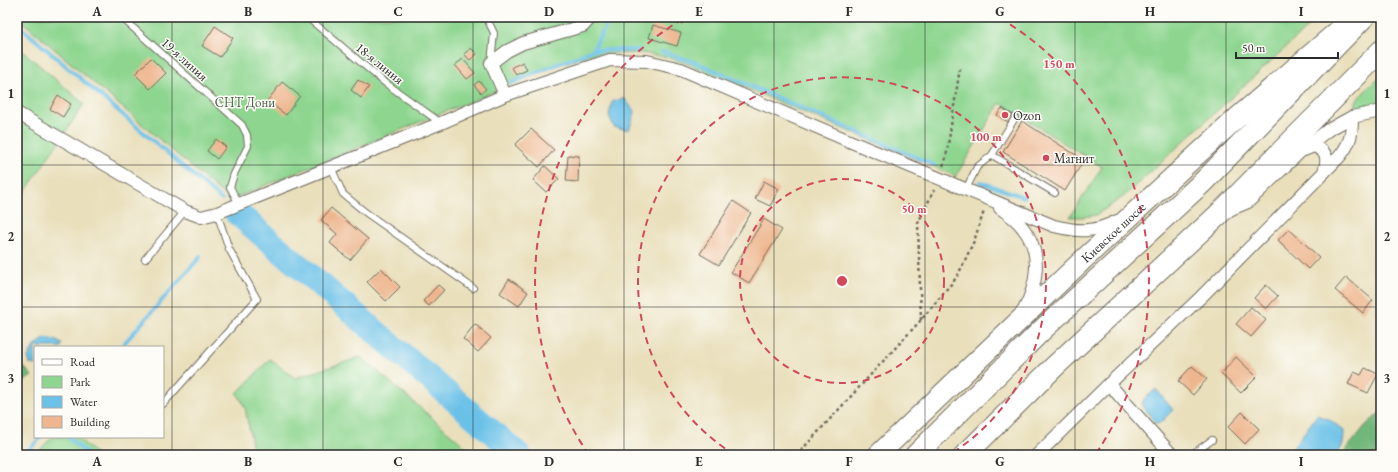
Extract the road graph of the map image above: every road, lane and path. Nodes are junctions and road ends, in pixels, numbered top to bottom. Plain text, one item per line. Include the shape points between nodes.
1 (121, 17) edge
2 (307, 17) edge
3 (486, 17) edge
4 (591, 17) edge
5 (1354, 17) edge
6 (1364, 17) edge
7 (1381, 51) edge
8 (491, 63) junction
9 (960, 68) dead end
10 (505, 95) junction
11 (1381, 111) edge
12 (17, 113) edge
13 (1352, 117) junction
14 (1014, 118) dead end
15 (441, 123) junction
16 (1301, 151) junction
17 (992, 156) junction
18 (331, 168) junction
19 (1324, 172) junction
20 (939, 179) junction
21 (966, 189) junction
22 (1055, 193) dead end
23 (988, 199) junction
24 (239, 204) junction
25 (185, 211) junction
26 (1135, 212) junction
27 (216, 213) junction
28 (1218, 215) junction
29 (145, 259) dead end
30 (473, 288) dead end
31 (921, 320) junction
32 (1010, 330) junction
33 (1109, 384) junction
34 (164, 403) edge
35 (1212, 440) dead end
36 (797, 455) edge
37 (878, 455) edge
38 (916, 455) edge
39 (965, 455) edge
40 (1037, 455) edge
41 (1172, 455) edge
42 (1191, 455) edge

1 - 24 lane, 19-я линия via 242,125 247,135 248,146 230,187
2 - 15 lane, 18-я линия via 384,82
3 - 8 lane via 494,33
4 - 8 street via 582,26 523,43
5 - 26 main road, Киевское шоссе via 1238,117
6 - 38 highway via 1203,182 1041,331
7 - 28 highway
8 - 10 street
9 - 20 path via 946,158
10 - 15 street
10 - 20 street via 610,60 647,61 681,69
11 - 13 street
12 - 25 street
13 - 16 street via 1328,130
13 - 19 street via 1348,145
14 - 17 lane
15 - 18 street
16 - 19 street via 1314,146 1320,149 1325,154 1327,162
16 - 28 street via 1248,202
17 - 21 lane via 977,167
17 - 22 lane
18 - 24 street
18 - 30 lane via 343,194
19 - 33 street via 1201,297
20 - 21 street
20 - 31 path via 918,223
21 - 23 street
23 - 26 street via 1054,226 1078,231 1098,230
23 - 31 path via 974,241 957,278
23 - 32 street via 1025,230 1036,260 1030,298
24 - 27 street
25 - 27 street via 201,217
25 - 29 lane
26 - 32 main road, Киевское шоссе
27 - 34 lane via 229,250 257,299
28 - 39 highway via 1055,366
31 - 36 path
32 - 37 main road, Киевское шоссе
33 - 40 street
33 - 41 street
35 - 42 lane

